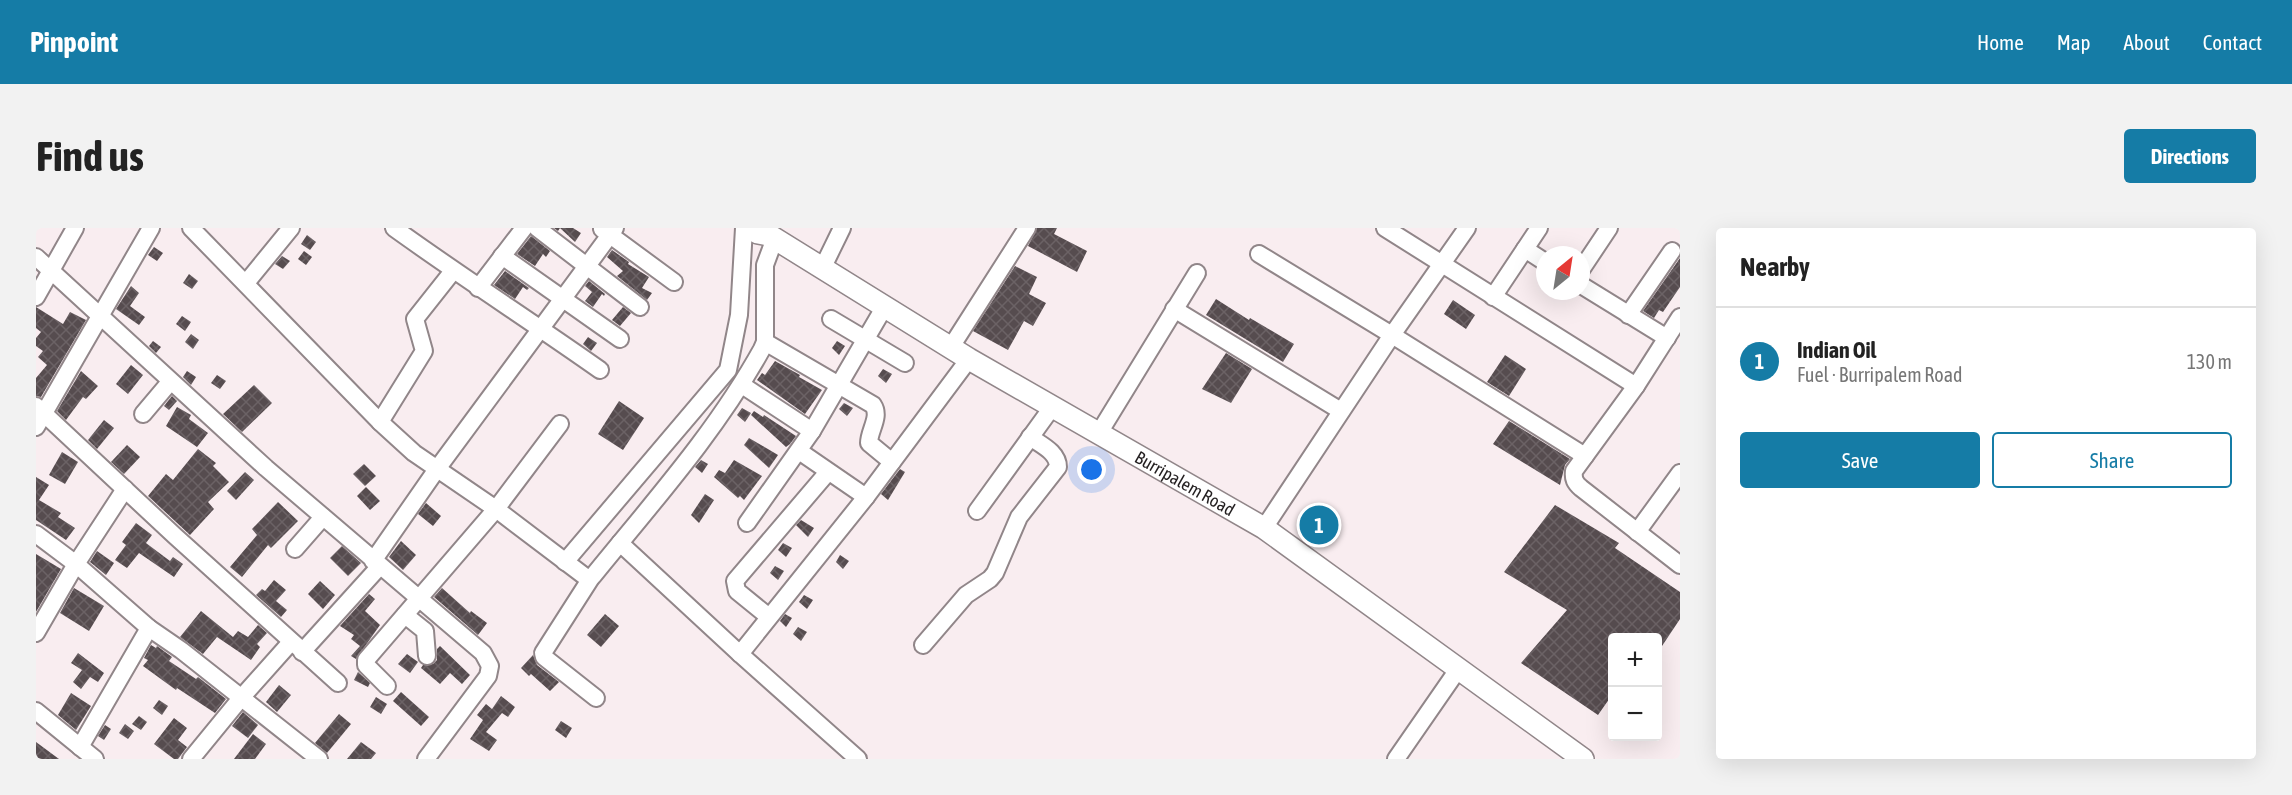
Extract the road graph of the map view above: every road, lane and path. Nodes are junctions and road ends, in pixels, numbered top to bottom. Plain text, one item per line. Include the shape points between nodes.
1 (75, 228) edge
2 (151, 228) edge
3 (191, 228) edge
4 (291, 228) edge
5 (394, 228) edge
6 (524, 228) edge
7 (537, 228) edge
8 (744, 228) edge
9 (842, 228) edge
10 (1027, 228) edge
11 (1386, 228) edge
12 (1467, 228) edge
13 (1539, 228) edge
14 (1609, 228) edge
15 (609, 230) edge
16 (765, 232) edge
17 (1525, 249) junction
18 (1672, 251) dead end
19 (1259, 254) dead end
20 (36, 256) edge
21 (502, 256) junction
22 (1536, 256) edge
23 (1590, 256) edge
24 (1442, 264) junction
25 (586, 266) junction
26 (823, 267) junction
27 (51, 269) junction
28 (453, 271) junction
29 (1197, 273) dead end
30 (674, 282) dead end
31 (246, 283) junction
32 (478, 288) junction
33 (1590, 291) edge
34 (36, 297) edge
35 (562, 297) junction
36 (1493, 297) junction
37 (640, 307) dead end
38 (1174, 309) junction
39 (1628, 315) junction
40 (100, 316) junction
41 (1680, 316) edge
42 (831, 319) dead end
43 (875, 324) junction
44 (540, 327) junction
45 (1392, 335) junction
46 (1666, 338) junction
47 (620, 339) dead end
48 (765, 342) junction
49 (951, 347) junction
50 (969, 358) junction
51 (905, 363) dead end
52 (600, 370) dead end
53 (170, 382) junction
54 (840, 384) junction
55 (742, 385) junction
56 (1636, 386) junction
57 (1341, 411) junction
58 (143, 414) dead end
59 (39, 416) edge
60 (1042, 421) junction
61 (380, 422) junction
62 (560, 424) dead end
63 (812, 431) junction
64 (1099, 433) junction
65 (799, 452) junction
66 (1585, 456) junction
67 (892, 462) junction
68 (436, 469) junction
69 (828, 471) junction
70 (1680, 473) edge
71 (125, 489) junction
72 (866, 497) junction
73 (496, 509) junction
74 (976, 512) dead end
75 (323, 517) junction
76 (747, 523) dead end
77 (1264, 528) junction
78 (1637, 532) junction
79 (36, 534) edge
80 (620, 543) junction
81 (295, 549) dead end
82 (565, 562) junction
83 (76, 564) junction
84 (377, 564) junction
85 (1680, 565) edge
86 (591, 578) junction
87 (419, 598) junction
88 (405, 615) junction
89 (769, 617) junction
90 (149, 628) junction
91 (36, 633) edge
92 (923, 645) dead end
93 (297, 647) junction
94 (740, 654) junction
95 (427, 656) dead end
96 (1459, 668) junction
97 (338, 683) dead end
98 (387, 686) dead end
99 (241, 698) junction
100 (596, 698) dead end
101 (36, 711) edge
102 (80, 747) junction
103 (95, 759) edge
104 (191, 759) edge
105 (319, 759) edge
106 (426, 759) edge
107 (858, 759) edge
108 (1396, 759) edge
109 (1583, 759) edge

1 - 27 street
2 - 40 street
3 - 31 street
4 - 31 street
5 - 28 street
6 - 21 street
7 - 25 street
8 - 82 street via 739,315 728,370
9 - 26 street
10 - 49 street
11 - 24 street
12 - 24 street
13 - 17 street
14 - 23 street
15 - 25 street
15 - 30 street
16 - 26 main road, Burripalem Road
16 - 48 street
17 - 22 street
17 - 36 street
18 - 39 street
19 - 45 street
20 - 27 street
21 - 32 street
21 - 35 street
24 - 36 street
24 - 45 street
25 - 35 street
25 - 37 street
26 - 43 main road, Burripalem Road
27 - 34 street
27 - 40 street
28 - 32 street
28 - 61 street via 418,312 416,325 424,351
29 - 38 street
31 - 61 street
32 - 44 street
33 - 39 street
35 - 44 street
35 - 47 street
36 - 56 street
38 - 57 street
38 - 64 street
39 - 46 street
40 - 53 street
40 - 59 street
41 - 46 street
42 - 43 street
43 - 49 main road, Burripalem Road
43 - 51 street
43 - 54 street
44 - 52 street
44 - 68 street
45 - 57 street
45 - 66 street
46 - 56 street
48 - 54 street
48 - 55 street
49 - 50 main road, Burripalem Road
50 - 60 main road, Burripalem Road
50 - 67 street
53 - 58 street
53 - 75 street
54 - 63 street
54 - 67 street via 877,410 869,443
55 - 63 street
55 - 80 street via 666,490
56 - 66 street
57 - 77 street
59 - 71 street
60 - 64 main road, Burripalem Road
60 - 74 street
60 - 92 street via 1058,467 1019,517 995,573 966,595
61 - 68 street
62 - 73 street
63 - 65 street
64 - 77 main road, Burripalem Road
65 - 69 street
65 - 76 street
66 - 78 street via 1574,471 1575,483
67 - 72 street
68 - 73 street
68 - 84 street
69 - 72 street
69 - 89 street via 735,581 737,591
70 - 78 street
71 - 83 street
71 - 93 street
72 - 89 street
73 - 82 street
73 - 87 street
75 - 81 street
75 - 84 street
77 - 96 main road, Burripalem Road
78 - 85 street
79 - 83 street
80 - 86 street
80 - 94 street
82 - 86 street
83 - 90 street
83 - 91 street
84 - 87 street
84 - 93 street
86 - 100 street via 543,653
87 - 88 street
87 - 106 street via 483,653 490,666 488,676
88 - 95 street via 424,631
88 - 98 street via 366,660 369,671
89 - 94 street
90 - 99 street
90 - 102 street
93 - 97 street
93 - 99 street
94 - 107 street
96 - 108 street
96 - 109 main road, Burripalem Road
99 - 104 street
99 - 105 street
101 - 102 street
102 - 103 street

